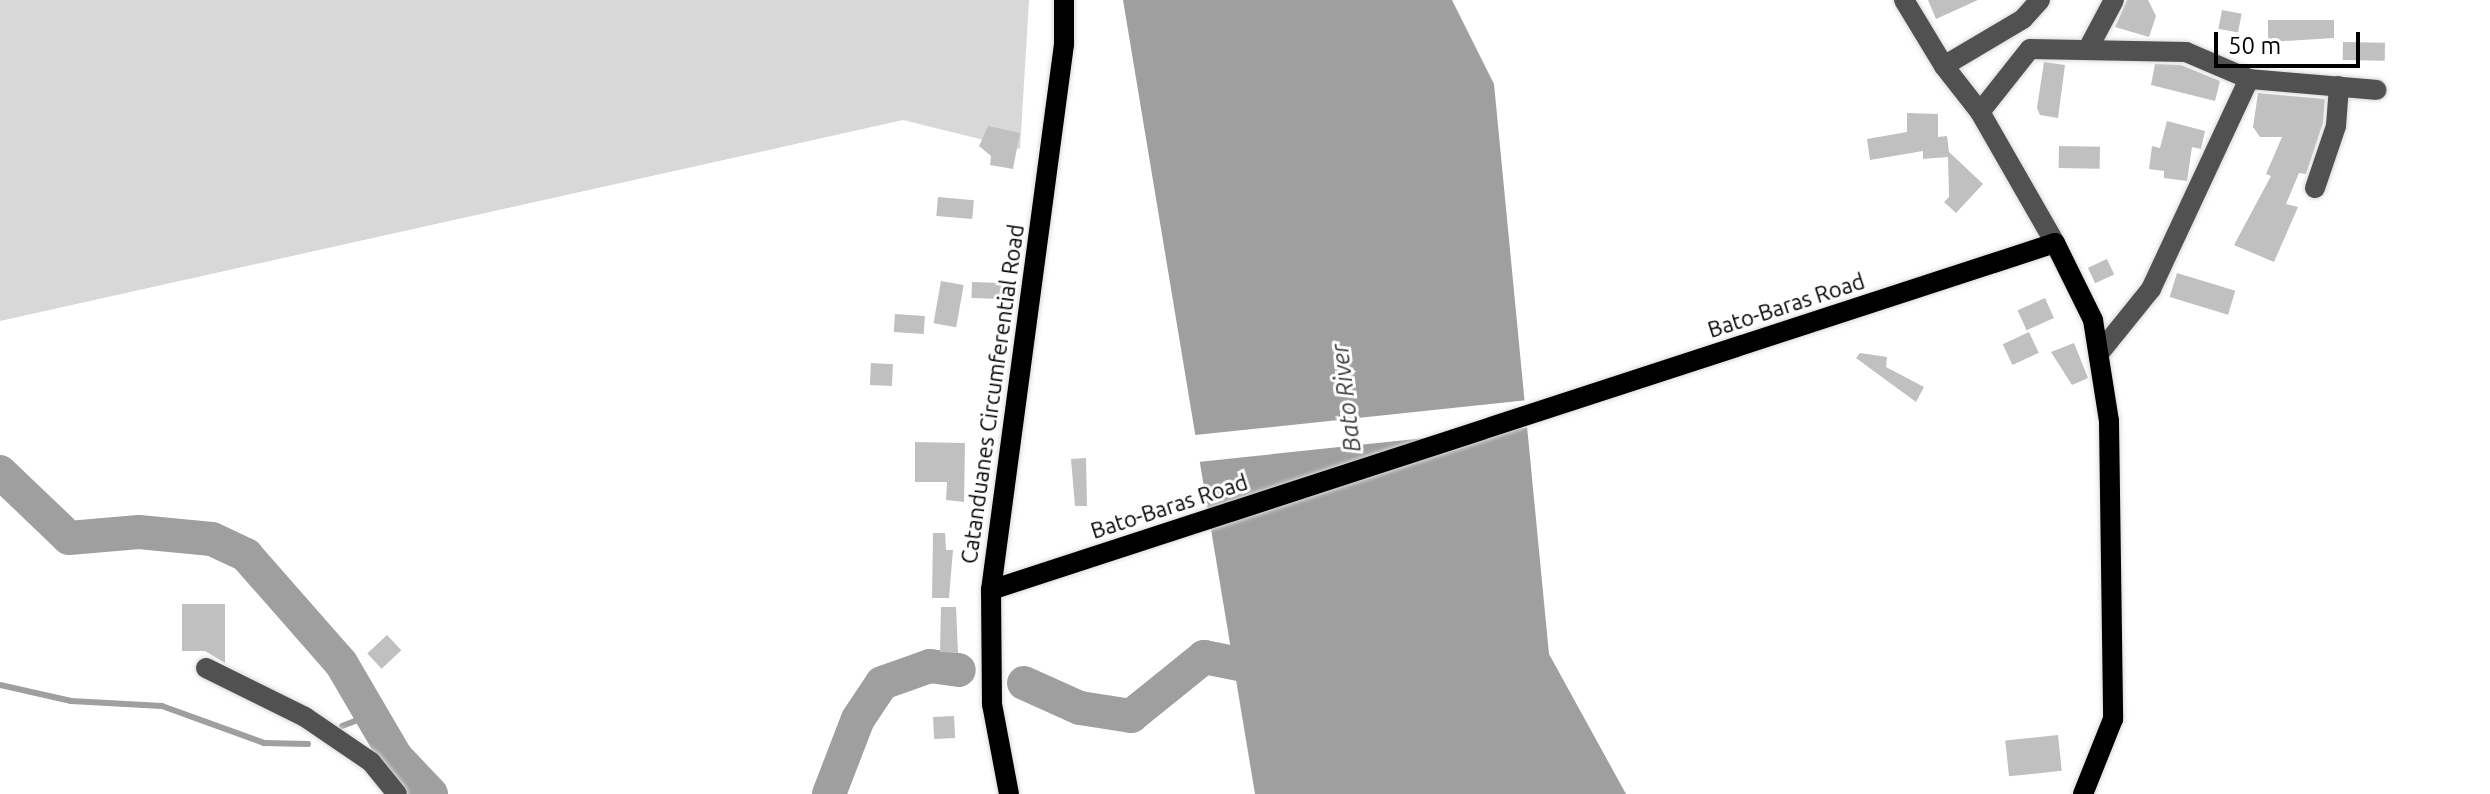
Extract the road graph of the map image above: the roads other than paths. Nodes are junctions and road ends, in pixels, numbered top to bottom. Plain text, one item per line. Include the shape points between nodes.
1 (1064, 0) edge
2 (1904, 0) edge
3 (2040, 0) edge
4 (2114, 0) edge
5 (2089, 47) junction
6 (1944, 66) junction
7 (2249, 79) junction
8 (2339, 86) junction
9 (2377, 90) dead end
10 (1980, 112) junction
11 (2315, 188) dead end
12 (2055, 243) junction
13 (2101, 351) junction
14 (991, 590) junction
15 (206, 668) dead end
16 (397, 794) edge
17 (1009, 794) edge
18 (2083, 794) edge

1 - 14 main road, Catanduanes Circumferential Road via 1064,44
2 - 6 street
3 - 6 street via 2023,19
4 - 5 street
5 - 7 street via 2186,52
5 - 10 street via 2030,49
6 - 10 street
7 - 8 street
7 - 13 street via 2151,289
8 - 9 street
8 - 11 street via 2336,126
10 - 12 street
12 - 13 main road via 2093,320
12 - 14 main road, Bato-Baras Road
13 - 18 main road via 2109,421 2113,719
14 - 17 main road, Catanduanes Circumferential Road via 992,704
15 - 16 street via 305,717 371,762

